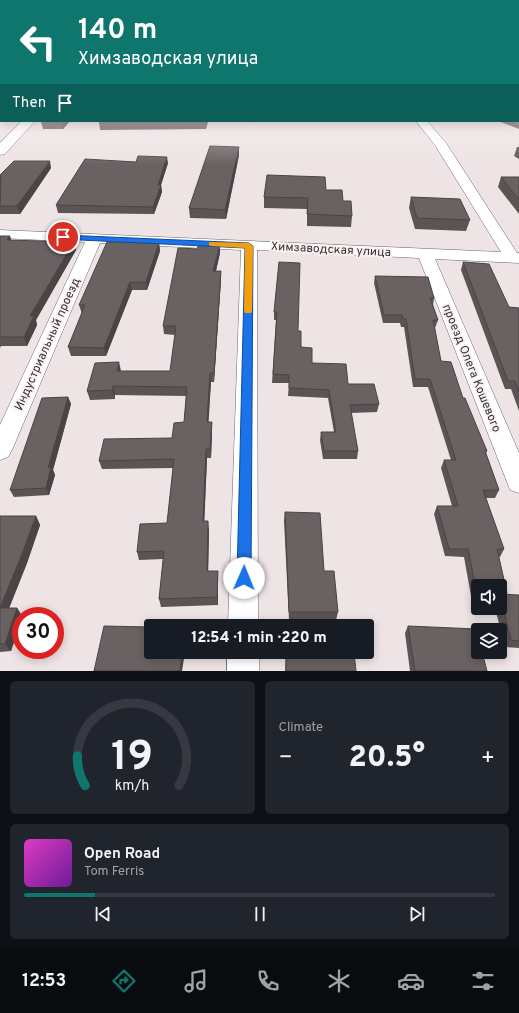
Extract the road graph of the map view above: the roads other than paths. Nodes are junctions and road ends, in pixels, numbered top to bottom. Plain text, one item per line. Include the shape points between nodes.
1 (28, 122) edge
2 (422, 122) edge
3 (0, 151) edge
4 (0, 234) edge
5 (94, 238) junction
6 (249, 246) junction
7 (425, 254) junction
8 (516, 258) edge
9 (0, 450) edge
10 (519, 482) edge
11 (243, 619) edge
12 (243, 659) edge
13 (243, 671) edge

1 - 3 main road
2 - 8 street via 440,143
4 - 5 street, Химзаводская улица
5 - 6 street, Химзаводская улица
5 - 9 street, Индустриальный проезд
6 - 7 street, Химзаводская улица
6 - 11 street
7 - 8 street, Химзаводская улица
7 - 10 street, проезд Олега Кошевого
12 - 13 street

